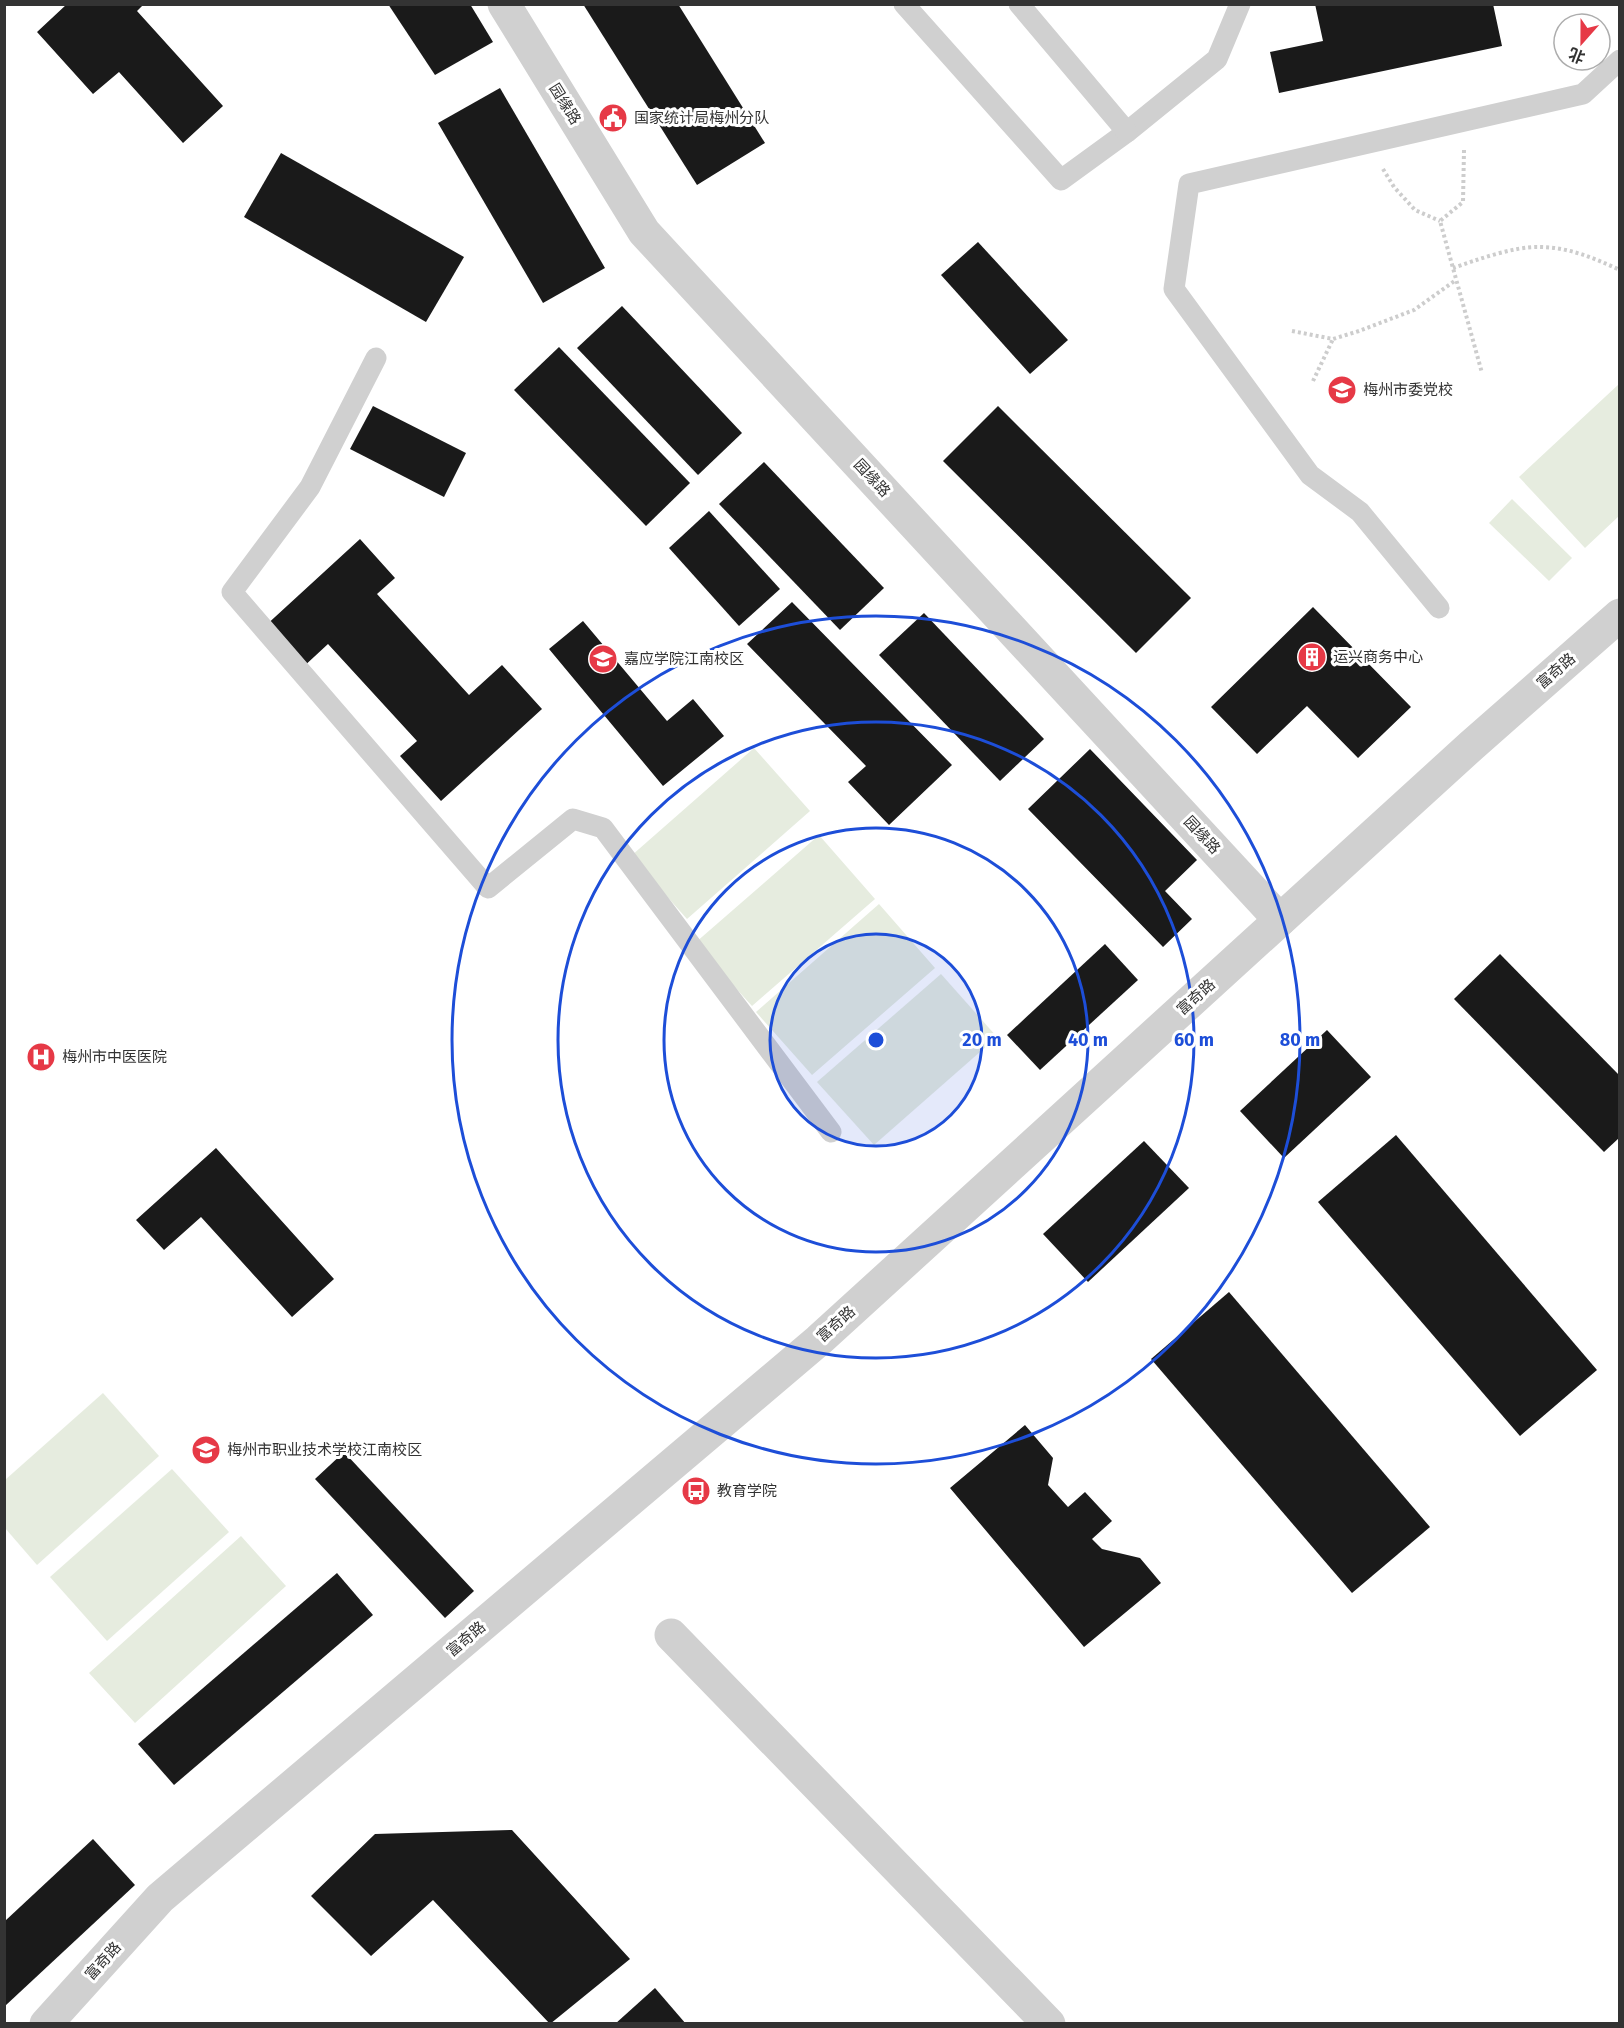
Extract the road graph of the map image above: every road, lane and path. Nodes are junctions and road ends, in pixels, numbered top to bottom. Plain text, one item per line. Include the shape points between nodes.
1 (504, 4) edge
2 (904, 4) edge
3 (1019, 4) edge
4 (1240, 4) edge
5 (1620, 60) edge
6 (1611, 79) edge
7 (1127, 132) junction
8 (1464, 144) dead end
9 (1382, 168) dead end
10 (1440, 221) junction
11 (1453, 268) junction
12 (1620, 270) edge
13 (1456, 280) junction
14 (1292, 331) dead end
15 (1333, 339) junction
16 (376, 358) dead end
17 (1482, 373) dead end
18 (1313, 381) dead end
19 (1439, 608) dead end
20 (1620, 615) edge
21 (1280, 920) junction
22 (831, 1132) dead end
23 (671, 1635) dead end
24 (46, 2024) edge
25 (1049, 2024) edge

1 - 21 street, 园缘路 via 644,231
2 - 7 lane via 1061,180
3 - 7 lane
4 - 7 lane via 1217,59
5 - 6 lane
6 - 19 lane via 1583,94 1189,184 1174,289 1310,475 1360,512
8 - 10 path via 1463,202
9 - 10 path via 1415,210
10 - 11 path
11 - 12 path via 1538,246 1584,254
11 - 13 path
13 - 15 path via 1414,310
13 - 17 path
14 - 15 path
15 - 18 path
16 - 22 lane via 310,487 232,592 488,888 573,819 603,828
20 - 21 street, 富奇路
21 - 24 street, 富奇路 via 819,1340 160,1898
23 - 25 street

